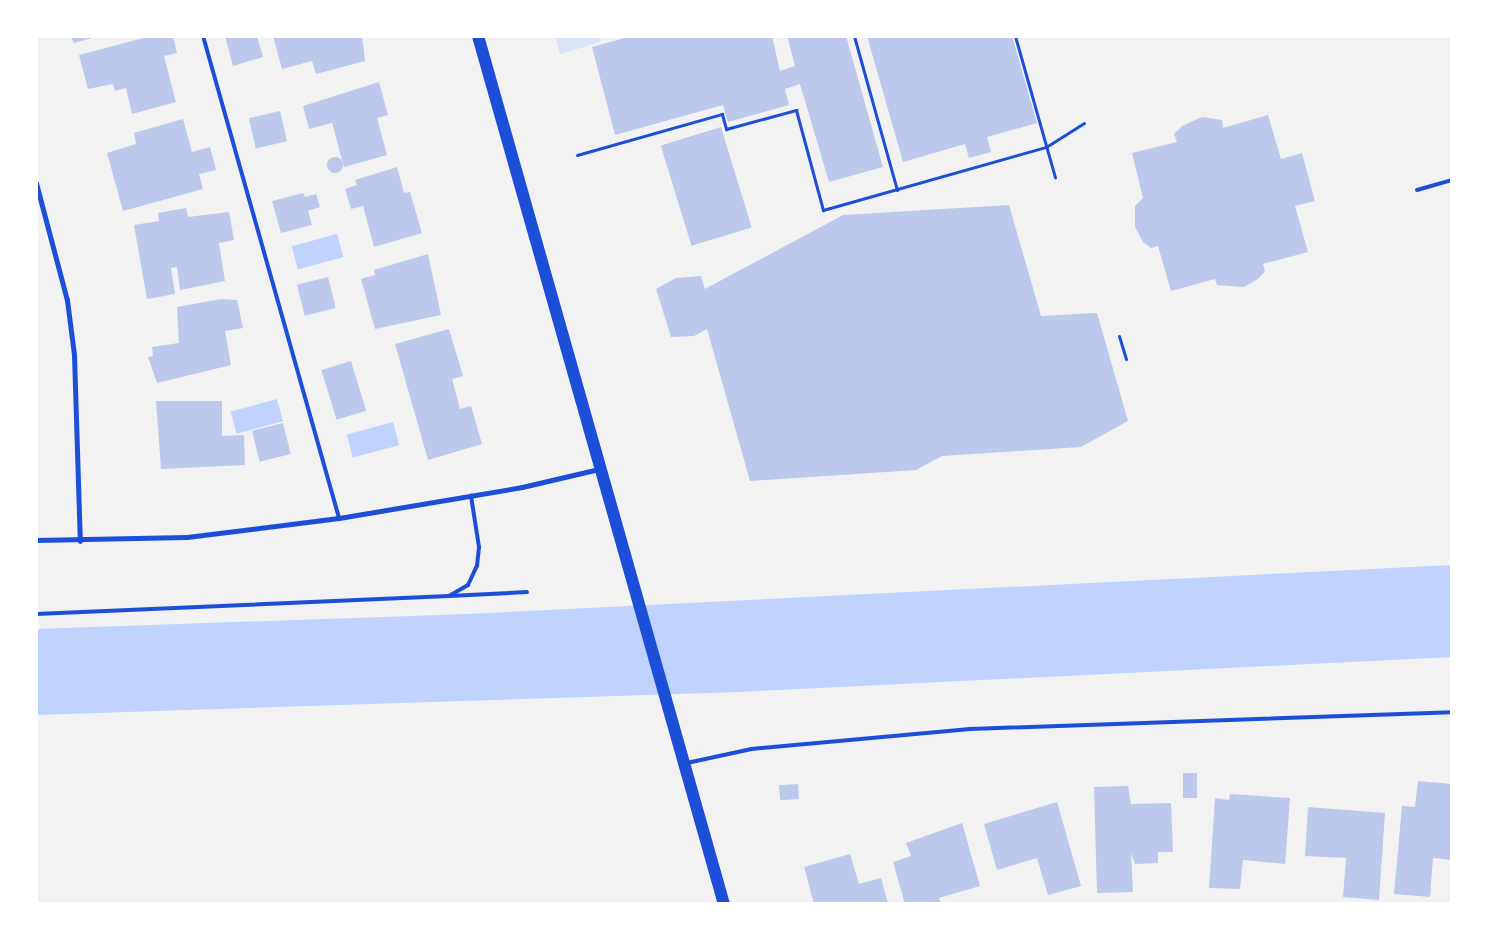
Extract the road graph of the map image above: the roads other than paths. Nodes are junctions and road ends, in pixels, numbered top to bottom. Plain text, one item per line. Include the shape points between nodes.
1 (203, 36) edge
2 (478, 36) edge
3 (1452, 180) edge
4 (36, 183) edge
5 (1417, 190) dead end
6 (599, 469) junction
7 (471, 496) junction
8 (339, 518) junction
9 (36, 540) edge
10 (80, 541) junction
11 (527, 592) dead end
12 (448, 596) junction
13 (36, 614) edge
14 (1452, 712) edge
15 (682, 764) junction
16 (724, 904) edge

1 - 8 lane
2 - 6 main road
3 - 5 lane
4 - 10 street via 67,300 74,355
6 - 7 street
6 - 15 main road
7 - 8 street
7 - 12 lane via 480,547 478,566 468,585
8 - 10 street via 187,537
9 - 10 street
11 - 12 lane
12 - 13 lane
14 - 15 lane via 970,729 751,749
15 - 16 main road

